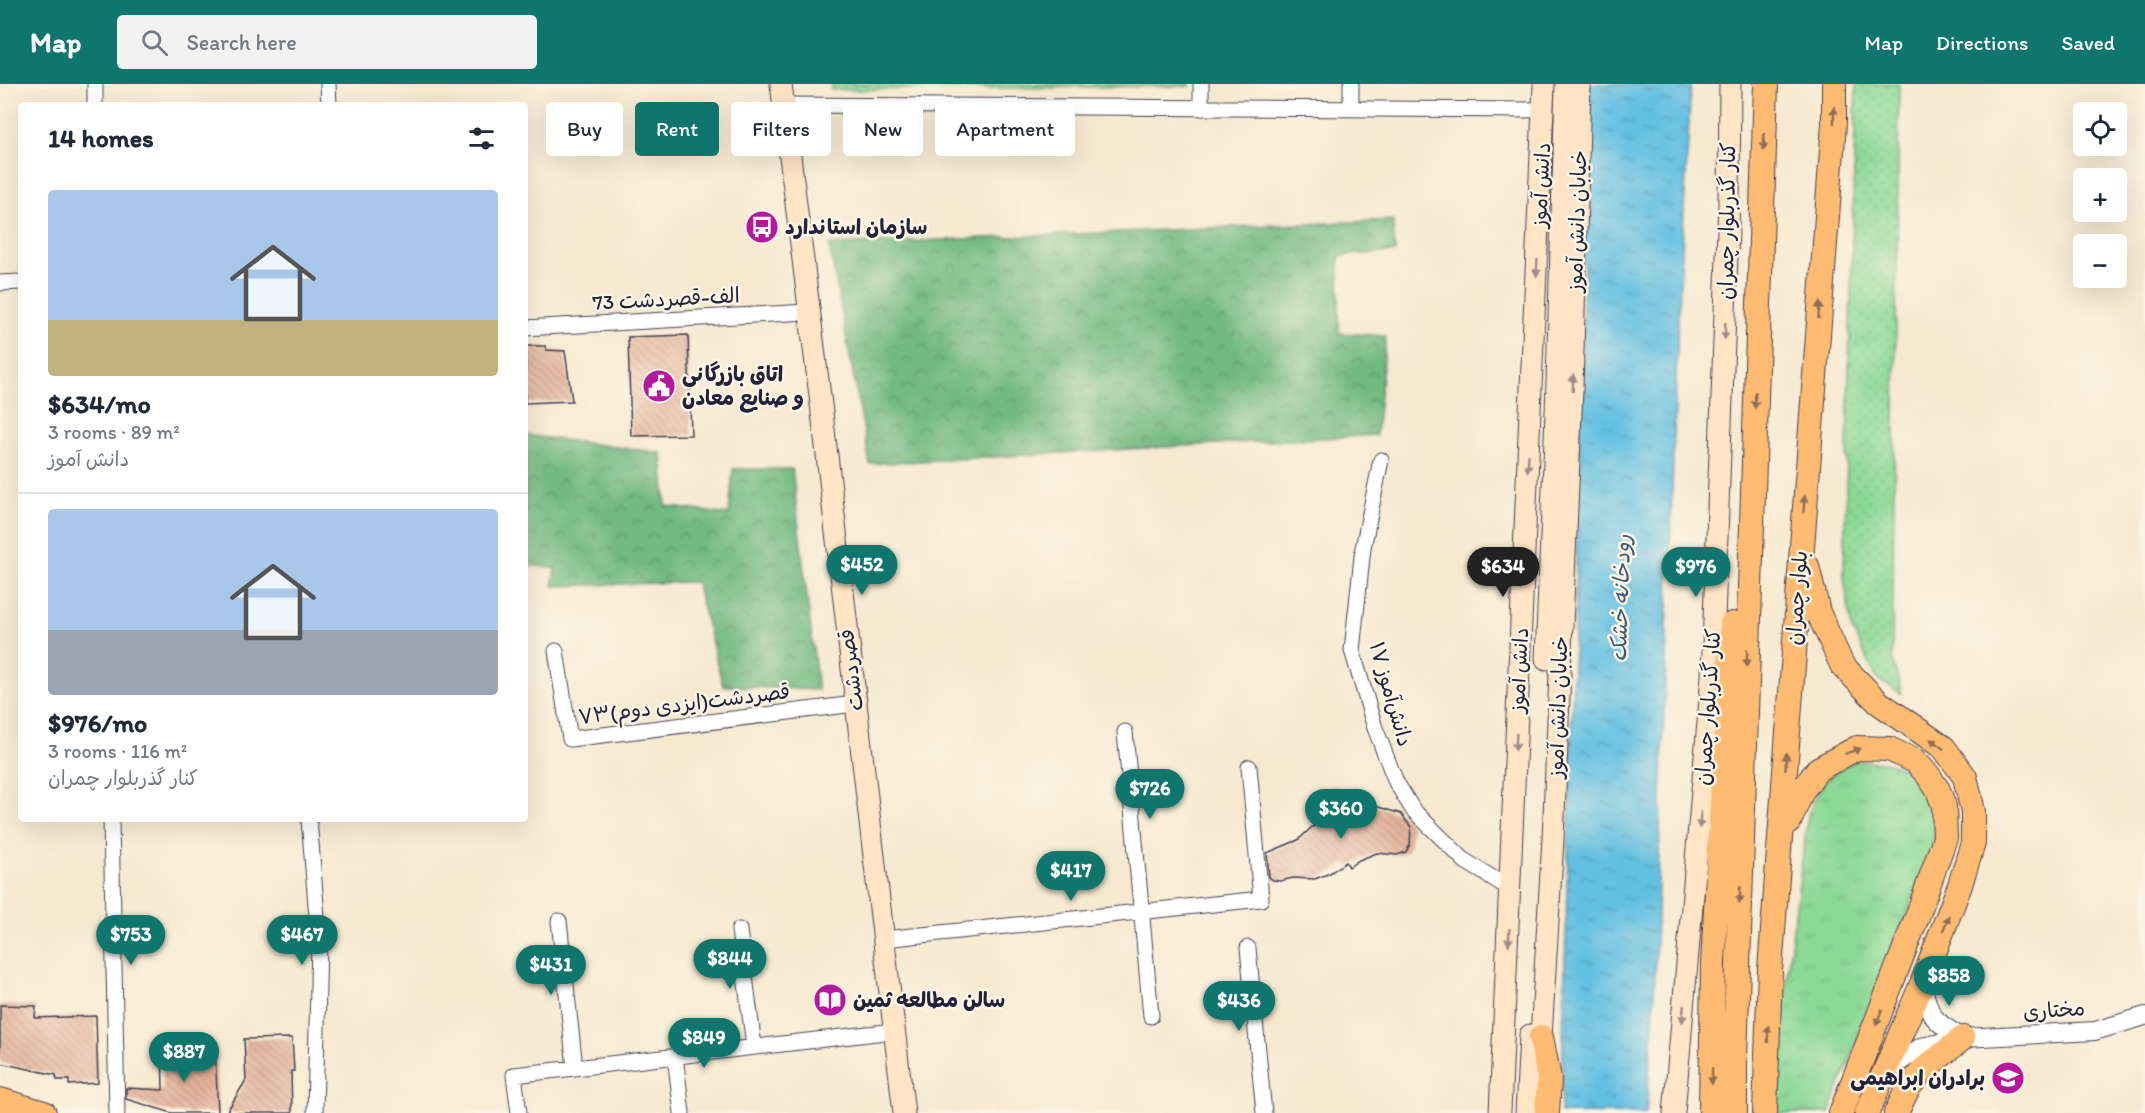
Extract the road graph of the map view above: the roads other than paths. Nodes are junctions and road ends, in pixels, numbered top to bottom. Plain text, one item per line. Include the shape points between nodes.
1 (94, 84) edge
2 (327, 84) edge
3 (781, 84) edge
4 (1201, 84) edge
5 (1351, 84) edge
6 (1544, 84) edge
7 (1566, 84) edge
8 (1580, 84) edge
9 (1730, 84) edge
10 (1766, 84) edge
11 (1834, 84) edge
12 (95, 102) edge
13 (329, 102) edge
14 (784, 102) edge
15 (831, 105) edge
16 (1201, 108) junction
17 (1351, 109) junction
18 (1544, 110) junction
19 (790, 156) edge
20 (18, 282) edge
21 (0, 283) edge
22 (808, 312) junction
23 (528, 328) edge
24 (1381, 460) dead end
25 (1751, 537) junction
26 (1801, 537) junction
27 (556, 651) dead end
28 (855, 704) junction
29 (1125, 732) dead end
30 (1249, 768) dead end
31 (111, 822) edge
32 (309, 822) edge
33 (1781, 841) junction
34 (1509, 888) junction
35 (1142, 911) junction
36 (559, 921) dead end
37 (739, 930) dead end
38 (884, 939) junction
39 (1248, 948) dead end
40 (1922, 984) junction
41 (1151, 1016) dead end
42 (2145, 1016) edge
43 (894, 1031) junction
44 (1541, 1037) junction
45 (1963, 1038) junction
46 (754, 1046) junction
47 (675, 1056) junction
48 (575, 1068) junction
49 (1883, 1074) junction
50 (1908, 1088) junction
51 (0, 1101) edge
52 (44, 1113) edge
53 (117, 1113) edge
54 (315, 1113) edge
55 (519, 1113) edge
56 (682, 1113) edge
57 (904, 1113) edge
58 (1263, 1113) edge
59 (1500, 1113) edge
60 (1526, 1113) edge
61 (1536, 1113) edge
62 (1547, 1113) edge
63 (1674, 1113) edge
64 (1711, 1113) edge
65 (1735, 1113) edge
66 (1765, 1113) edge
67 (1841, 1113) edge
68 (1867, 1113) edge
69 (1896, 1113) edge
70 (1902, 1113) edge

1 - 12 street
2 - 13 street
3 - 14 main road, قصردشت
4 - 16 street
5 - 17 street
6 - 18 main road, دانش آموز
7 - 60 main road, خیابان دانش آموز via 1542,793
44 -> 8 main road, خیابان دانش آموز via 1572,389
9 -> 63 main road, کنار گذربلوار چمران via 1712,676
10 -> 25 main road
26 -> 11 main road, بلوار چمران
15 - 16 street
16 - 17 street
17 - 18 street
18 -> 34 main road, دانش آموز
19 - 22 main road, قصردشت
20 - 21 street
22 - 23 street, 73 الف-قصردشت
22 - 28 main road, قصردشت
24 - 34 street, دانش‌آموز ۱۷ via 1364,548 1352,650 1375,728 1396,782 1413,810 1465,861
25 -> 64 main road via 1734,596 1713,963
25 -> 65 main road
33 -> 26 main road, بلوار چمران
40 -> 26 main road via 1973,843 1973,811 1965,777 1944,748 1878,702 1842,665 1818,612
27 - 28 street, ۷۳قصردشت(ایزدی دوم) via 570,739
28 - 38 main road, قصردشت
29 - 35 street
30 - 35 street via 1261,899
31 - 53 street
32 - 54 street via 319,942
66 -> 33 main road, بلوار چمران via 1770,970
33 -> 67 main road via 1802,791 1818,769 1857,748 1889,749 1915,761 1938,790 1944,806 1945,838
34 -> 59 main road, دانش آموز
35 - 38 street
35 - 41 street
36 - 48 street
37 - 46 street
38 - 43 main road, قصردشت
39 - 58 street
40 - 45 street via 1929,1011 1943,1027
40 - 49 main road
42 - 45 street, مختاری via 2095,1031
43 - 46 street
43 - 57 main road, قصردشت
44 - 61 main road, خیابان دانش آموز
44 - 62 main road via 1549,1078
45 - 49 street, مختاری via 1922,1047
45 - 50 main road via 1924,1069
46 - 47 street
47 - 48 street
47 - 56 street
48 - 55 street via 514,1076
49 - 68 main road
50 - 69 main road
50 - 70 street
51 - 52 main road

